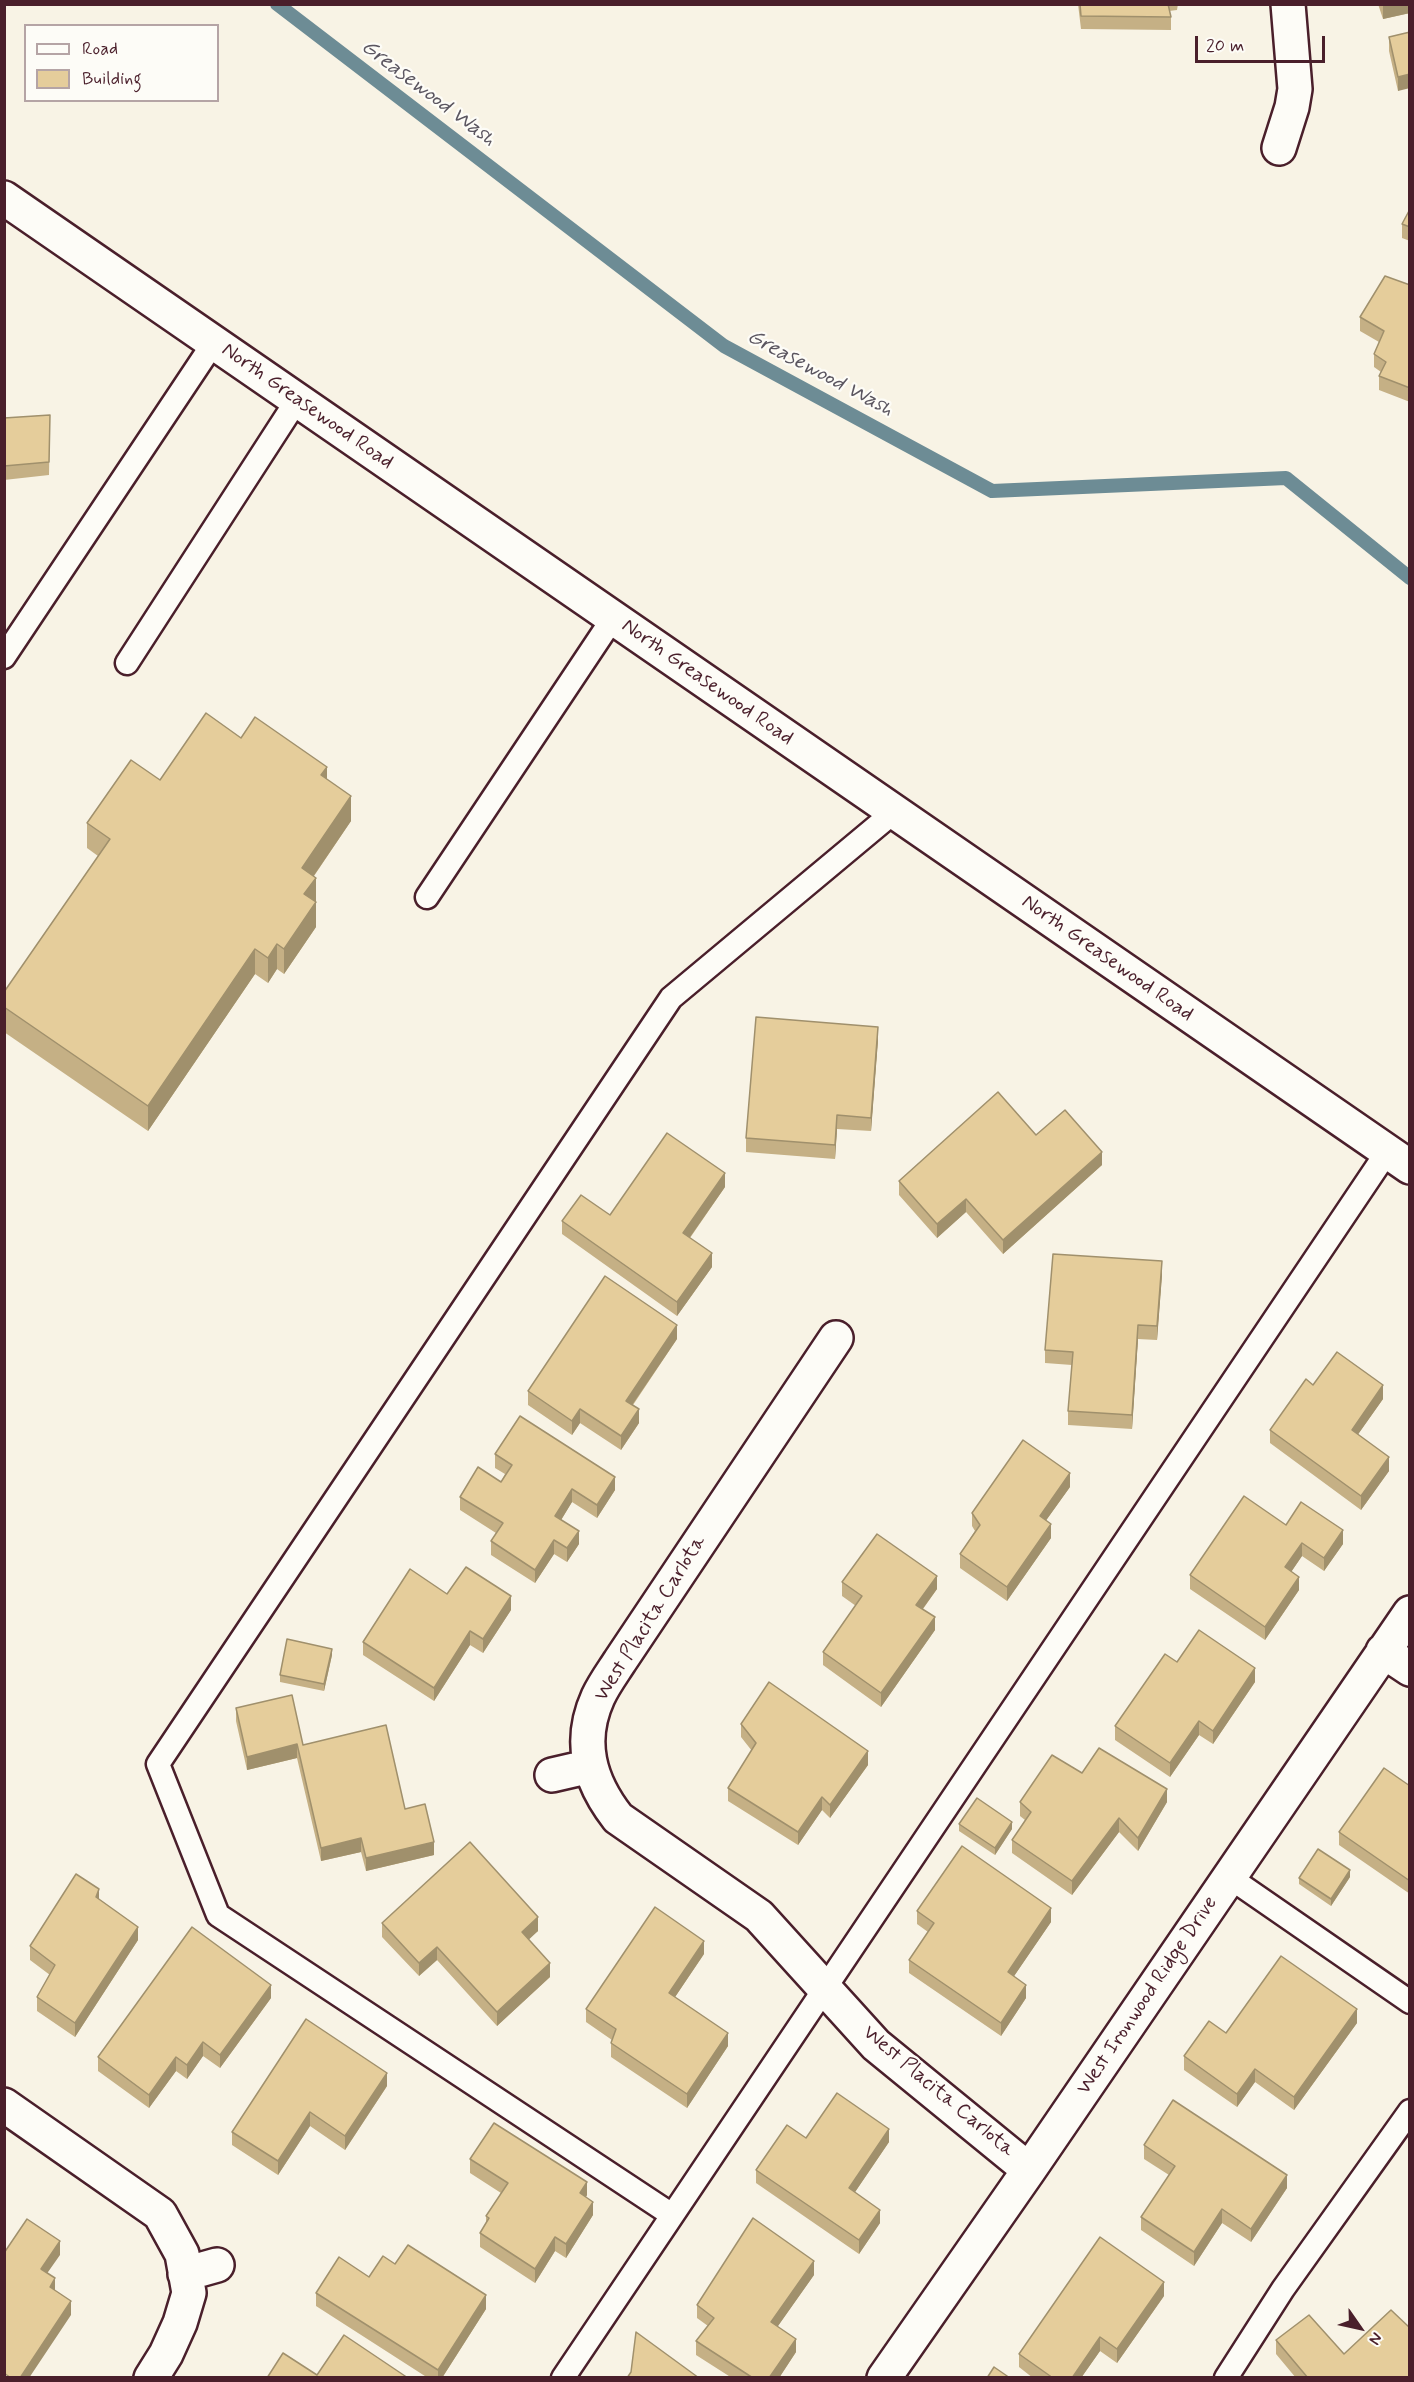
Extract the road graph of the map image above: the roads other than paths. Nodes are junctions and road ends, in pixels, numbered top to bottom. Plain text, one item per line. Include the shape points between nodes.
1 (1288, 4) edge
2 (1279, 148) dead end
3 (4, 198) edge
4 (213, 342) junction
5 (297, 400) junction
6 (613, 618) junction
7 (4, 657) edge
8 (127, 663) dead end
9 (894, 813) junction
10 (427, 897) dead end
11 (1398, 1160) edge
12 (836, 1338) dead end
13 (1410, 1613) edge
14 (1383, 1651) junction
15 (1410, 1669) edge
16 (591, 1766) junction
17 (552, 1774) dead end
18 (1229, 1877) junction
19 (824, 1988) junction
20 (1410, 2002) edge
21 (4, 2105) edge
22 (1410, 2111) edge
23 (1029, 2170) junction
24 (672, 2215) junction
25 (217, 2265) dead end
26 (185, 2274) junction
27 (151, 2378) edge
28 (563, 2378) edge
29 (884, 2378) edge
30 (1226, 2378) edge

1 - 2 street via 1295,89
3 - 4 street, North Greasewood Road
4 - 5 street, North Greasewood Road
4 - 7 lane
5 - 6 street, North Greasewood Road
5 - 8 lane
6 - 9 street, North Greasewood Road
6 - 10 lane
9 - 11 street, North Greasewood Road
9 - 24 lane via 671,998 158,1764 218,1915
11 - 19 lane
12 - 16 street, West Placita Carlota via 598,1697 588,1728
13 - 14 street, West Ironwood Ridge Drive
14 - 15 street
14 - 18 street, West Ironwood Ridge Drive
16 - 17 street
16 - 19 street, West Placita Carlota via 603,1799 618,1818 759,1916
18 - 20 lane
18 - 23 street, West Ironwood Ridge Drive
19 - 23 street, West Placita Carlota via 876,2045
19 - 24 lane
21 - 26 street via 160,2214 182,2254
22 - 30 lane
23 - 29 street, West Ironwood Ridge Drive
24 - 28 lane
25 - 26 street
26 - 27 street via 189,2293 180,2323

